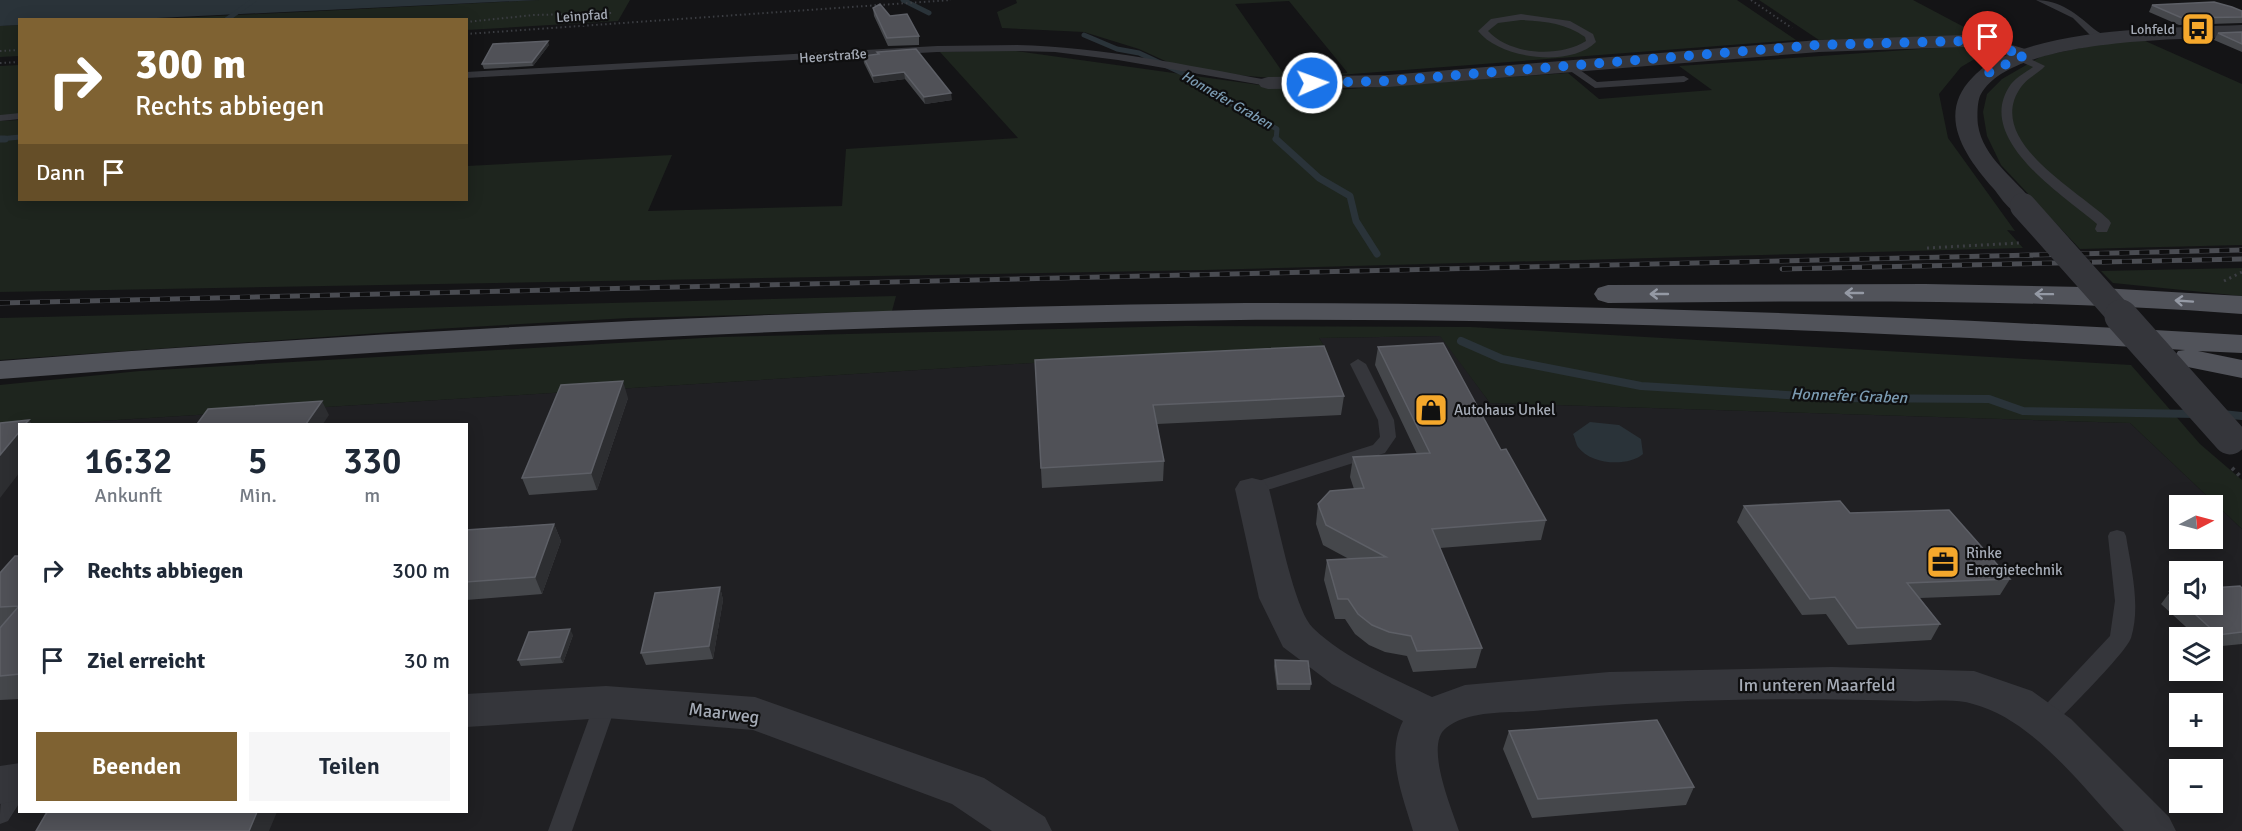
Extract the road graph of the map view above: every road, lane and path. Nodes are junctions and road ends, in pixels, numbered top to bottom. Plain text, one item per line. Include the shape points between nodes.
1 (951, 0) edge
2 (1751, 0) edge
3 (2041, 0) edge
4 (613, 13) dead end
5 (468, 22) edge
6 (2242, 31) edge
7 (468, 34) edge
8 (2105, 39) junction
9 (1818, 45) junction
10 (18, 50) edge
11 (0, 51) edge
12 (2022, 56) junction
13 (18, 62) edge
14 (1567, 62) junction
15 (0, 63) edge
16 (468, 75) edge
17 (1684, 79) dead end
18 (1268, 83) joint
19 (18, 116) edge
20 (0, 118) edge
21 (2103, 229) dead end
22 (2021, 243) dead end
23 (1928, 248) dead end
24 (2242, 272) edge
25 (2224, 281) dead end
26 (2102, 296) junction
27 (2242, 305) edge
28 (1257, 312) junction
29 (2063, 334) junction
30 (2242, 344) edge
31 (1358, 364) dead end
32 (2242, 369) edge
33 (0, 370) edge
34 (2236, 445) edge
35 (1252, 489) joint
36 (2117, 536) dead end
37 (606, 702) junction
38 (468, 711) edge
39 (1431, 716) junction
40 (2043, 722) junction
41 (18, 781) edge
42 (0, 784) edge
43 (18, 784) edge
44 (0, 814) edge
45 (1008, 824) edge
46 (560, 831) edge
47 (1436, 831) edge
48 (2153, 831) edge

1 - 7 path, Leinpfad
2 - 9 path
3 - 8 lane via 2076,16
4 - 5 path
6 - 8 street
8 - 12 street
9 - 12 street via 1963,41
9 - 14 street
10 - 11 path
12 - 21 lane via 2040,66 2015,88 2008,102 2008,120 2017,142 2050,181 2104,223
12 - 26 street, bridge via 1993,69 1970,93 1966,124 1993,171
13 - 15 path
14 - 14 lane via 1591,42 1590,36 1571,25 1529,17 1493,21 1483,31 1486,37 1508,48
14 - 17 lane via 1595,85
14 - 18 street via 1388,81
16 - 18 lane, Heerstraße via 937,49 1055,49
19 - 20 lane
22 - 23 path
24 - 25 path
27 -> 26 main road
26 -> 28 main road via 1544,294
26 - 34 street, bridge
28 - 29 main road via 1611,316
28 - 33 main road via 615,328
29 - 30 main road
29 - 32 main road
31 - 35 lane via 1386,420 1388,436 1379,449
35 - 39 street via 1278,598 1297,637 1346,673
36 - 40 lane via 2126,607 2120,639
37 - 38 street, Maarweg
37 - 45 street, Maarweg via 755,714 968,791
37 - 46 lane
39 - 40 street, Im unteren Maarfeld via 1466,702 1610,688 1832,683 1974,687 2017,703
39 - 47 street via 1418,732 1416,765
40 - 48 street, Im unteren Maarfeld
41 - 42 street
43 - 44 lane

